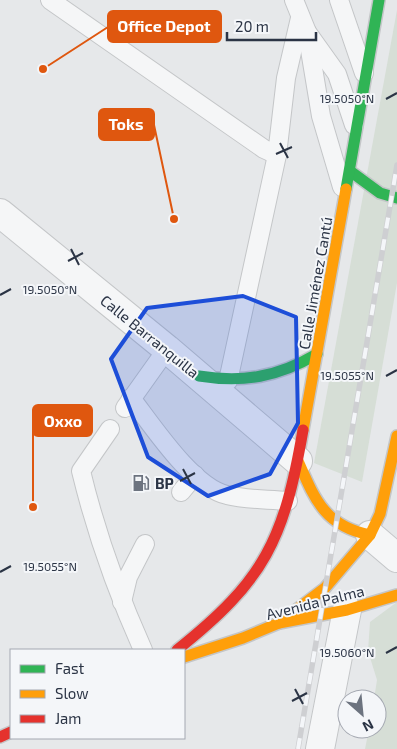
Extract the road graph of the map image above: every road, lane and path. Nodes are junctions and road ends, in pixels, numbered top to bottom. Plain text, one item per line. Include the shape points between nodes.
1 (50, 0) edge
2 (294, 0) edge
3 (339, 0) edge
4 (379, 0) edge
5 (303, 25) junction
6 (366, 78) junction
7 (356, 132) junction
8 (277, 155) junction
9 (350, 171) junction
10 (345, 197) junction
11 (397, 198) edge
12 (0, 212) edge
13 (167, 349) junction
14 (317, 354) junction
15 (199, 376) junction
16 (228, 381) junction
17 (110, 429) dead end
18 (397, 436) edge
19 (298, 461) junction
20 (195, 475) junction
21 (181, 492) dead end
22 (288, 501) junction
23 (370, 535) junction
24 (145, 544) dead end
25 (397, 558) edge
26 (397, 596) edge
27 (122, 602) junction
28 (347, 610) junction
29 (279, 623) junction
30 (143, 649) edge
31 (178, 649) edge
32 (185, 656) edge
33 (320, 749) edge

1 - 8 lane
2 - 5 lane
3 - 6 lane
4 - 6 main road, Calle Jiménez Cantú
5 - 7 lane via 337,74
5 - 8 lane via 286,78
5 - 10 lane via 321,116
6 - 7 main road, Calle Jiménez Cantú
7 - 9 main road, Calle Jiménez Cantú
8 - 16 lane
9 - 10 main road, Calle Jiménez Cantú
9 - 11 main road via 380,193
10 - 14 main road, Calle Jiménez Cantú
12 - 13 street, Calle Barranquilla
13 - 15 street, Calle Barranquilla
13 - 20 lane via 128,403
14 - 16 main road via 279,374
14 - 19 main road, Calle Jiménez Cantú
15 - 16 main road
15 - 19 street, Calle Barranquilla
17 - 27 lane via 82,471 90,508
18 - 23 main road via 384,499
19 - 22 main road, Calle Jiménez Cantú
19 - 23 main road via 326,516 346,529
20 - 21 lane
20 - 22 lane via 225,495
22 - 31 main road, Calle Jiménez Cantú via 278,533 240,594
23 - 25 street
23 - 29 main road via 325,588
24 - 27 lane via 128,577
26 - 28 main road, Avenida Palma
27 - 30 lane
28 - 29 main road, Avenida Palma
28 - 33 street
29 - 32 main road, Avenida Palma

